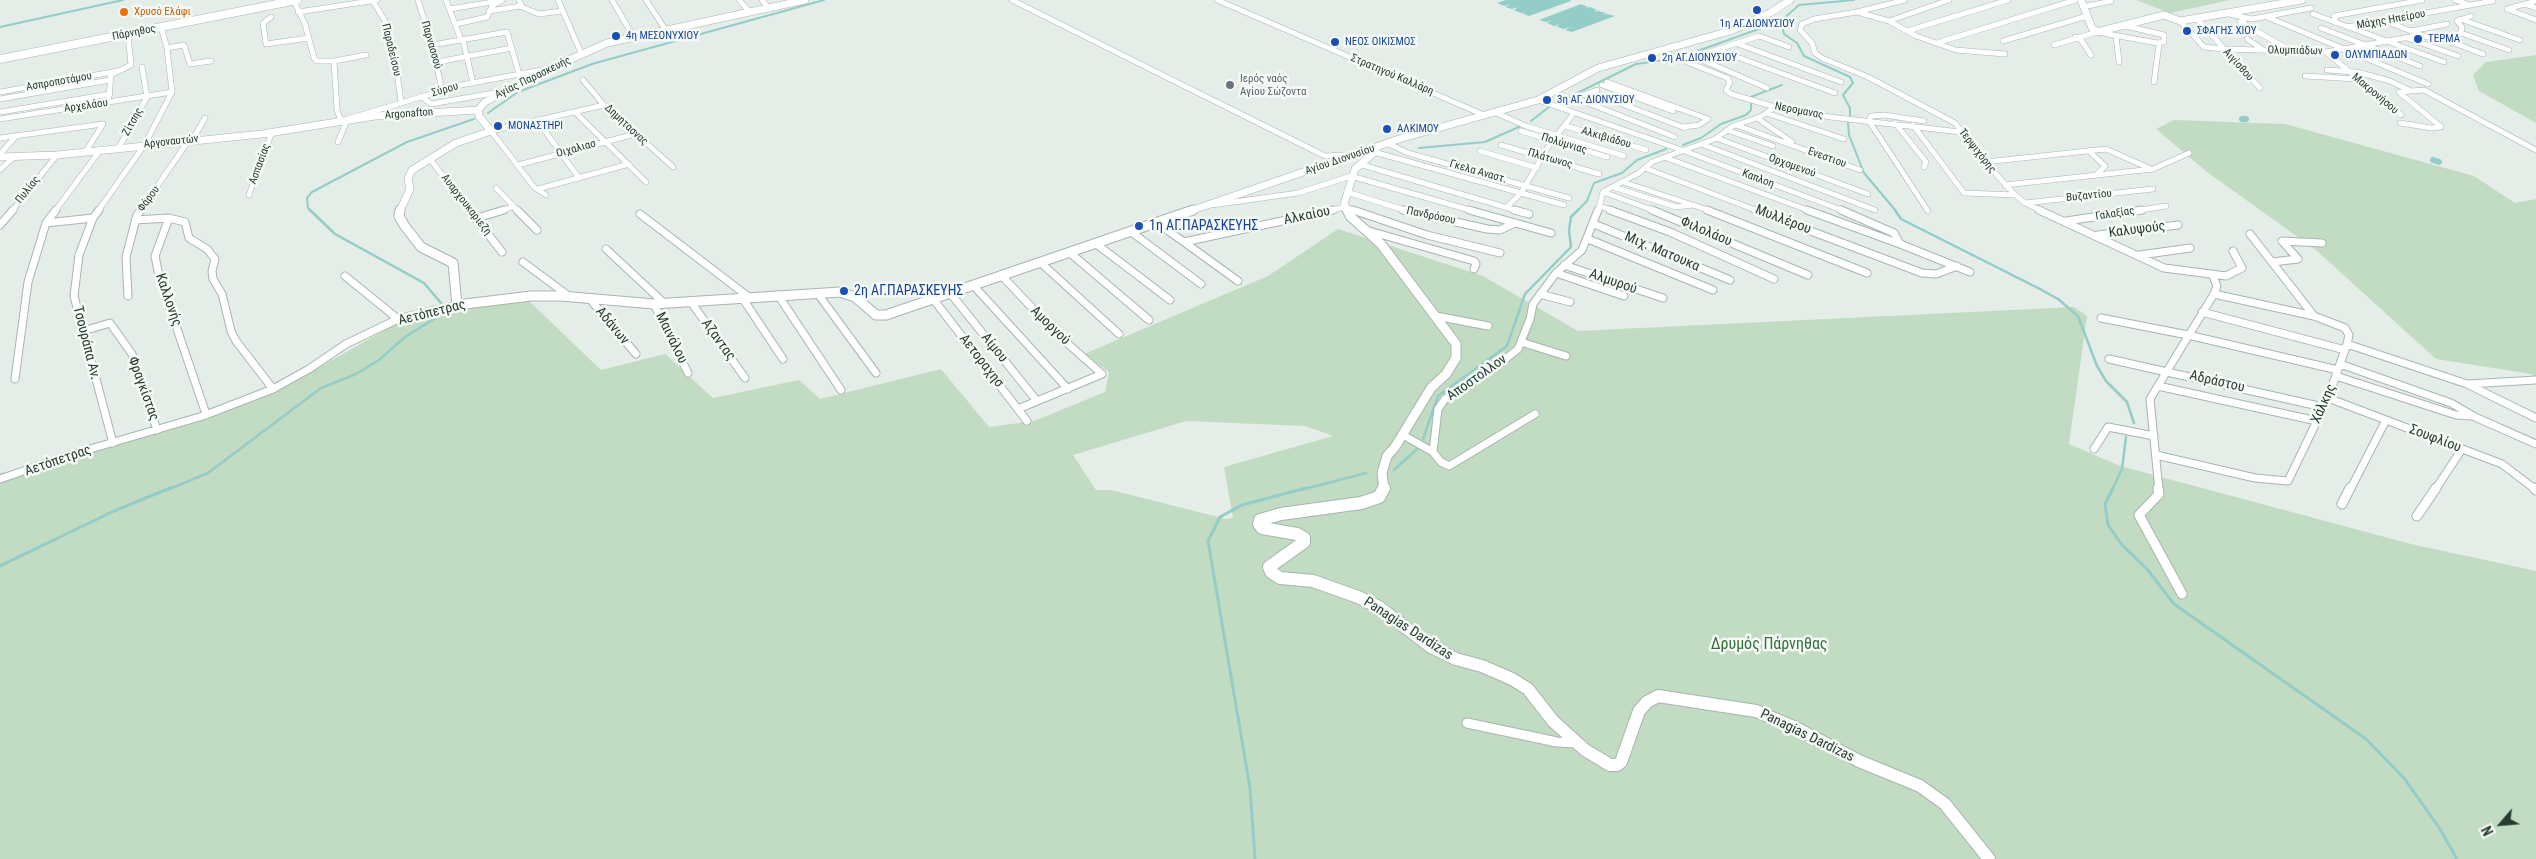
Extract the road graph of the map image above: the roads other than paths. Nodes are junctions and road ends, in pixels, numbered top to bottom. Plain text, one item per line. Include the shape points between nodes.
1 (295, 0) edge
2 (377, 0) edge
3 (418, 0) edge
4 (446, 0) edge
5 (502, 0) edge
6 (519, 0) edge
7 (558, 0) edge
8 (613, 0) edge
9 (646, 0) edge
10 (738, 0) edge
11 (762, 0) edge
12 (805, 0) edge
13 (1012, 0) edge
14 (1217, 0) edge
15 (1790, 0) edge
16 (1905, 0) edge
17 (1949, 0) edge
18 (2008, 0) edge
19 (2075, 0) edge
20 (2081, 0) edge
21 (2302, 0) edge
22 (2422, 0) edge
23 (2455, 0) edge
24 (2536, 0) edge
25 (372, 1) edge
26 (794, 1) edge
27 (2111, 1) edge
28 (2493, 1) edge
29 (2524, 4) junction
30 (2470, 5) junction
31 (521, 6) junction
32 (2083, 8) junction
33 (2536, 8) edge
34 (450, 9) junction
35 (770, 9) junction
36 (490, 11) junction
37 (562, 11) junction
38 (298, 12) junction
39 (750, 12) junction
40 (1857, 12) junction
41 (2229, 14) junction
42 (2087, 16) junction
43 (2471, 16) dead end
44 (271, 17) dead end
45 (2267, 17) junction
46 (2246, 19) junction
47 (2460, 19) junction
48 (2180, 20) junction
49 (2197, 20) junction
50 (2536, 20) edge
51 (1889, 21) junction
52 (2385, 21) junction
53 (2336, 23) junction
54 (456, 24) junction
55 (2447, 24) dead end
56 (2122, 26) junction
57 (161, 27) junction
58 (2347, 27) junction
59 (2321, 28) dead end
60 (665, 29) junction
61 (2411, 31) junction
62 (1907, 32) junction
63 (2097, 32) junction
64 (2462, 33) junction
65 (128, 34) junction
66 (2421, 35) junction
67 (633, 36) junction
68 (2116, 36) junction
69 (309, 38) junction
70 (2076, 38) junction
71 (2407, 38) junction
72 (2247, 39) dead end
73 (2444, 39) junction
74 (462, 40) junction
75 (2520, 40) dead end
76 (2003, 41) dead end
77 (2385, 41) junction
78 (1937, 43) junction
79 (2157, 43) junction
80 (1738, 44) junction
81 (2363, 44) junction
82 (432, 45) junction
83 (2054, 45) dead end
84 (1789, 47) dead end
85 (167, 48) junction
86 (512, 48) junction
87 (2342, 48) junction
88 (2224, 49) junction
89 (1718, 50) junction
90 (2264, 50) junction
91 (2509, 50) dead end
92 (2292, 51) junction
93 (1662, 52) junction
94 (2326, 52) junction
95 (2005, 54) dead end
96 (2483, 54) dead end
97 (366, 55) dead end
98 (582, 55) junction
99 (468, 56) junction
100 (1693, 56) junction
101 (2092, 56) dead end
102 (2458, 56) dead end
103 (0, 59) edge
104 (1685, 60) junction
105 (211, 61) dead end
106 (334, 61) junction
107 (437, 62) junction
108 (2119, 62) dead end
109 (2444, 62) dead end
110 (2420, 66) dead end
111 (142, 67) dead end
112 (551, 68) junction
113 (2327, 70) dead end
114 (118, 71) junction
115 (2347, 71) junction
116 (519, 74) junction
117 (2305, 76) dead end
118 (1615, 78) dead end
119 (110, 80) junction
120 (584, 80) dead end
121 (2358, 80) junction
122 (1841, 82) dead end
123 (2154, 82) dead end
124 (473, 83) junction
125 (1605, 83) junction
126 (2428, 84) dead end
127 (1767, 88) dead end
128 (2260, 88) dead end
129 (442, 90) junction
130 (505, 91) junction
131 (2410, 91) junction
132 (0, 92) edge
133 (172, 92) junction
134 (1593, 93) junction
135 (1835, 93) dead end
136 (110, 94) junction
137 (421, 96) junction
138 (146, 97) junction
139 (0, 98) edge
140 (1574, 98) junction
141 (1538, 100) junction
142 (108, 102) junction
143 (401, 102) junction
144 (604, 105) junction
145 (1558, 107) junction
146 (1775, 107) junction
147 (478, 110) junction
148 (1673, 111) dead end
149 (0, 112) edge
150 (575, 112) junction
151 (1494, 112) junction
152 (1574, 113) junction
153 (1766, 114) junction
154 (1484, 115) junction
155 (2401, 115) dead end
156 (205, 118) dead end
157 (1757, 118) junction
158 (0, 120) edge
159 (344, 120) junction
160 (537, 120) junction
161 (1869, 121) junction
162 (2400, 122) dead end
163 (1895, 123) junction
164 (1736, 125) junction
165 (1913, 125) junction
166 (1566, 126) junction
167 (1683, 127) junction
168 (1959, 129) junction
169 (1692, 130) dead end
170 (1727, 130) junction
171 (491, 131) junction
172 (272, 132) junction
173 (1521, 132) dead end
174 (634, 134) junction
175 (16, 136) junction
176 (1675, 137) dead end
177 (0, 138) edge
178 (1556, 138) junction
179 (1716, 138) junction
180 (1844, 139) dead end
181 (191, 140) junction
182 (606, 141) junction
183 (338, 142) dead end
184 (146, 144) junction
185 (1701, 144) junction
186 (1501, 145) dead end
187 (1773, 146) dead end
188 (1794, 146) junction
189 (119, 147) junction
190 (1381, 147) junction
191 (101, 149) junction
192 (1646, 150) dead end
193 (1682, 150) junction
194 (2536, 150) edge
195 (86, 151) junction
196 (1480, 151) dead end
197 (2088, 151) junction
198 (561, 153) junction
199 (2189, 153) dead end
200 (0, 155) edge
201 (57, 155) junction
202 (1624, 156) dead end
203 (14, 157) junction
204 (1664, 157) junction
205 (1347, 158) junction
206 (1544, 158) junction
207 (1607, 158) dead end
208 (430, 159) junction
209 (1985, 162) junction
210 (1360, 163) junction
211 (629, 164) junction
212 (518, 165) junction
213 (673, 167) dead end
214 (1924, 167) dead end
215 (1537, 168) junction
216 (1645, 168) junction
217 (0, 170) edge
218 (1860, 170) dead end
219 (2153, 170) junction
220 (1599, 174) dead end
221 (2096, 175) junction
222 (1351, 176) junction
223 (579, 178) junction
224 (646, 182) dead end
225 (1623, 182) junction
226 (2005, 185) junction
227 (1525, 186) junction
228 (1613, 187) junction
229 (496, 188) dead end
230 (538, 189) junction
231 (2152, 190) dead end
232 (1347, 192) junction
233 (1520, 192) junction
234 (1603, 192) junction
235 (1868, 194) dead end
236 (249, 195) dead end
237 (546, 195) dead end
238 (2015, 195) junction
239 (1570, 198) dead end
240 (2025, 203) junction
241 (1564, 205) dead end
242 (1696, 205) junction
243 (1203, 206) junction
244 (1600, 206) junction
245 (2166, 206) dead end
246 (512, 207) junction
247 (1345, 207) junction
248 (1507, 207) junction
249 (1875, 210) dead end
250 (1928, 211) dead end
251 (640, 214) dead end
252 (1529, 214) dead end
253 (92, 218) junction
254 (169, 218) junction
255 (476, 218) junction
256 (135, 220) junction
257 (2065, 221) junction
258 (1156, 222) junction
259 (1515, 222) junction
260 (46, 223) junction
261 (1594, 224) junction
262 (0, 225) edge
263 (2178, 225) dead end
264 (537, 230) dead end
265 (1365, 230) junction
266 (1130, 231) junction
267 (1551, 233) dead end
268 (2250, 234) dead end
269 (2096, 235) junction
270 (1588, 239) junction
271 (1184, 242) junction
272 (1095, 243) junction
273 (2322, 243) dead end
274 (1900, 244) junction
275 (2190, 248) dead end
276 (606, 249) dead end
277 (2233, 251) dead end
278 (502, 252) dead end
279 (1069, 252) junction
280 (1500, 253) dead end
281 (2139, 255) junction
282 (523, 262) dead end
283 (1040, 262) junction
284 (2272, 262) junction
285 (1564, 265) junction
286 (1957, 266) junction
287 (1474, 269) dead end
288 (1970, 272) dead end
289 (1556, 273) junction
290 (1866, 273) dead end
291 (1000, 275) junction
292 (1808, 275) dead end
293 (345, 276) dead end
294 (2212, 276) junction
295 (1774, 279) dead end
296 (1730, 280) dead end
297 (1238, 281) dead end
298 (1201, 284) dead end
299 (973, 285) junction
300 (1713, 290) dead end
301 (818, 294) junction
302 (951, 294) junction
303 (1540, 294) junction
304 (2214, 294) junction
305 (778, 295) junction
306 (128, 296) dead end
307 (570, 296) junction
308 (1624, 296) dead end
309 (588, 298) junction
310 (746, 298) junction
311 (1663, 298) dead end
312 (934, 300) junction
313 (1170, 300) dead end
314 (691, 302) junction
315 (1570, 302) dead end
316 (659, 304) junction
317 (457, 305) junction
318 (2202, 312) junction
319 (886, 315) joint
320 (1436, 316) junction
321 (2314, 316) junction
322 (2101, 318) dead end
323 (398, 319) junction
324 (1149, 320) dead end
325 (1488, 326) dead end
326 (82, 332) junction
327 (1119, 334) dead end
328 (2188, 335) junction
329 (1521, 342) junction
330 (2346, 347) junction
331 (636, 354) dead end
332 (1566, 356) dead end
333 (782, 359) dead end
334 (2109, 360) dead end
335 (2338, 370) junction
336 (2167, 371) junction
337 (876, 372) dead end
338 (688, 373) dead end
339 (744, 378) dead end
340 (15, 379) dead end
341 (2536, 380) edge
342 (2467, 384) junction
343 (2158, 386) junction
344 (273, 389) junction
345 (1068, 389) junction
346 (841, 390) dead end
347 (2328, 398) junction
348 (1037, 401) junction
349 (2323, 407) junction
350 (1018, 409) junction
351 (206, 414) junction
352 (1535, 414) dead end
353 (2474, 417) junction
354 (2536, 418) edge
355 (2317, 420) junction
356 (2386, 420) junction
357 (1027, 421) dead end
358 (158, 430) junction
359 (1403, 434) junction
360 (2154, 436) junction
361 (114, 443) junction
362 (2536, 444) edge
363 (2094, 449) dead end
364 (2462, 450) junction
365 (1433, 452) junction
366 (2156, 454) junction
367 (0, 480) edge
368 (2536, 490) edge
369 (2342, 504) dead end
370 (2417, 516) dead end
371 (2182, 594) dead end
372 (1466, 723) dead end
373 (1577, 743) junction
374 (1989, 859) edge

1 - 38 street
1 - 57 main road, Πάρνηθος
2 - 25 street
3 - 82 street, Παρνασσού
4 - 34 street
5 - 34 street
5 - 36 street
6 - 31 street
7 - 37 street
8 - 67 street
9 - 60 street
10 - 39 street
11 - 35 street
12 - 26 street, Αγίας Παρασκευής
13 - 205 street via 1324,156 1342,155
14 - 154 street, Στρατηγού Καλλάρη
15 - 93 street, Αγίου Διονυσίου via 1730,31
16 - 40 street, Τερψιχόρης
17 - 51 street
18 - 62 street
19 - 78 street
20 - 32 street
21 - 41 street
22 - 53 street via 2334,16
23 - 30 street
24 - 29 street
25 - 38 street
25 - 143 street, Παραδείσου via 385,21 395,58
26 - 35 street, Αγίας Παρασκευής
27 - 32 street
28 - 30 street, Μάχης Ηπείρου
29 - 33 street
29 - 50 street via 2507,9
30 - 52 street, Μάχης Ηπείρου
31 - 36 street
31 - 37 street via 539,14
32 - 42 street
34 - 54 street
35 - 39 street, Αγίας Παρασκευής
36 - 54 street via 484,19
37 - 98 street
38 - 69 street
39 - 60 street, Αγίας Παρασκευής
40 - 51 street
40 - 168 street, Τερψιχόρης via 1814,19 1802,24 1800,30 1822,58 1930,108
41 - 46 street
41 - 49 street
42 - 63 street
42 - 76 street
43 - 47 street
44 - 69 street via 263,23 266,44
45 - 46 street
45 - 53 street via 2312,11
45 - 87 street
46 - 92 street via 2240,22
47 - 64 street via 2457,21
47 - 75 street
48 - 49 street
48 - 56 street via 2167,15
48 - 88 street, Ολυμπιάδων via 2204,48
49 - 88 street, Αιγίσθου
51 - 62 street
52 - 58 street, Μάχης Ηπείρου
52 - 61 street
53 - 58 street
54 - 74 street
55 - 61 street
56 - 63 street
56 - 79 street via 2164,35 2164,42
57 - 65 main road, Πάρνηθος
57 - 85 street
58 - 77 street
59 - 81 street
60 - 67 street, Αγίας Παρασκευής
61 - 66 street
62 - 78 street
63 - 68 street
63 - 70 street
64 - 73 street
64 - 91 street
65 - 103 main road, Πάρνηθος
65 - 114 street via 131,65
66 - 71 street, Ολυμπιάδων
66 - 73 street
67 - 98 street, Αγίας Παρασκευής via 607,43
68 - 79 street
68 - 108 street
69 - 106 street via 317,62
70 - 83 street
70 - 101 street
71 - 77 street, Ολυμπιάδων
71 - 102 street
72 - 90 street
73 - 96 street
74 - 82 street
74 - 86 street via 507,32
74 - 99 street
77 - 81 street, Ολυμπιάδων
77 - 109 street
78 - 95 street via 1961,51
79 - 123 street
80 - 84 street via 1759,36
80 - 89 street
80 - 122 street
81 - 87 street, Ολυμπιάδων
81 - 110 street
82 - 107 street, Παρνασσού
85 - 105 street via 185,46 190,64
85 - 133 street
86 - 99 street
86 - 116 street
87 - 94 street, Ολυμπιάδων
87 - 126 street
88 - 90 street, Ολυμπιάδων
88 - 128 street, Αιγίσθου
89 - 100 street
89 - 135 street
90 - 92 street, Ολυμπιάδων
92 - 94 street, Ολυμπιάδων
93 - 104 street, Νερομανας
93 - 141 street, Αγίου Διονυσίου via 1598,68
94 - 115 street, Μακρονήσου
97 - 106 street
98 - 112 street, Αγίας Παρασκευής
99 - 107 street
99 - 124 street
100 - 104 street
100 - 127 street
104 - 146 street, Νερομανας via 1727,78 1730,82 1726,90 1731,94
106 - 159 street via 338,110
107 - 129 street, Παρνασσού
111 - 138 street, Ζίτσης
112 - 116 street, Σύρου
112 - 130 street, Αγίας Παρασκευής
113 - 115 street
114 - 119 street via 111,75
114 - 132 street, Ασπροποτάμου
115 - 121 street, Μακρονήσου
115 - 131 street via 2374,76
116 - 124 street, Σύρου
117 - 121 street
118 - 125 street
119 - 136 street
119 - 139 street
120 - 144 street, Δημητασνας
121 - 155 street, Μακρονήσου
124 - 129 street, Σύρου
125 - 134 street
125 - 148 street
125 - 167 street via 1708,119 1699,125
129 - 137 street, Σύρου
130 - 137 street via 431,104
130 - 147 street, Αγίας Παρασκευής via 485,102
131 - 162 street via 2399,92 2441,126 2432,128
131 - 194 street via 2424,90
133 - 138 street, Αρχελάου
133 - 184 street, Τσουράπα Αν.
134 - 140 street
134 - 167 street
136 - 142 street
136 - 149 street
137 - 143 street, Σύρου
138 - 142 street, Αρχελάου
138 - 189 street, Ζίτσης
140 - 145 street
140 - 176 street
141 - 145 street, Καπλοη
141 - 151 street, Αγίου Διονυσίου
142 - 158 street, Αρχελάου
143 - 159 street, Σύρου
144 - 150 street
144 - 174 street, Δημητασνας
145 - 152 street, Καπλοη
146 - 153 street
146 - 161 street, Νερομανας
147 - 159 street, Argonafton
147 - 171 street
150 - 160 street
150 - 182 street
151 - 154 street, Αγίου Διονυσίου
151 - 178 street
152 - 166 street
152 - 193 street, Καπλοη
153 - 157 street
153 - 180 street
154 - 190 street, Αγίου Διονυσίου
156 - 181 street, Φάρου
157 - 164 street
157 - 188 street, Ενεστιου
159 - 172 street, Αργοναυτών
159 - 183 street
160 - 171 street
160 - 198 street
161 - 163 street, Νερομανας
161 - 168 street via 1871,116 1884,115
161 - 250 street
163 - 165 street, Νερομανας
163 - 214 street via 1926,162
164 - 170 street
164 - 188 street, Ενεστιου
165 - 168 street, Νερομανας
165 - 238 street via 1964,193
166 - 178 street
166 - 192 street, Αλκιβιάδου
167 - 169 street
168 - 209 street, Τερψιχόρης
170 - 179 street
170 - 187 street
171 - 208 street via 456,143
171 - 212 street
172 - 181 street, Αργοναυτών
172 - 236 street, Ασπασίας
173 - 178 street, Πολύμνιας
174 - 182 street, Οιχαλιασ
174 - 213 street, Δημητασνας
175 - 177 street
175 - 195 street via 103,124
175 - 200 street
178 - 202 street
178 - 206 street
178 - 207 street, Πολύμνιας
179 - 185 street
179 - 235 street, Ορχομενού
181 - 184 street, Αργοναυτών
181 - 256 street, Φάρου
182 - 198 street, Οιχαλιασ
182 - 211 street
184 - 189 street, Αργοναυτών
184 - 253 street, Τσουράπα Αν.
185 - 193 street
185 - 249 street
186 - 206 street, Πλάτωνος
188 - 218 street, Ενεστιου
189 - 191 street, Αργοναυτών
190 - 205 street, Αγίου Διονυσίου
190 - 210 street
190 - 227 street, Γκελα Αναστ.
190 - 233 street
191 - 195 street, Αργοναυτών
191 - 260 street
193 - 204 street
193 - 274 street, Καπλοη via 1855,215 1894,233
195 - 201 street, Αργοναυτών
196 - 215 street
197 - 209 street
197 - 219 street via 2106,149
197 - 221 street via 2105,166
198 - 212 street, Οιχαλιασ
198 - 223 street
199 - 219 street
200 - 203 street, Αργοναυτών
201 - 203 street, Αργοναυτών
201 - 262 street, Πυλίας
203 - 217 street
204 - 216 street
204 - 274 street
205 - 210 street
205 - 243 street, Αγίου Διονυσίου
206 - 215 street
206 - 220 street, Πλάτωνος
208 - 255 street, Αυαρχουκαριεζη
208 - 317 street via 409,174 410,189 400,208 400,216 421,246 453,263
209 - 226 street, Τερψιχόρης
210 - 222 street
210 - 248 street
211 - 223 street
211 - 224 street
212 - 230 street
215 - 227 street
216 - 225 street
216 - 286 street, Μυλλέρου via 1922,273 1936,274
219 - 221 street
221 - 226 street
222 - 232 street
222 - 243 street via 1298,193
222 - 259 street
223 - 230 street
225 - 228 street
225 - 242 street
226 - 238 street, Τερψιχόρης
227 - 233 street
227 - 239 street, Γκελα Αναστ.
228 - 234 street
228 - 242 street via 1676,207
229 - 246 street
230 - 237 street
231 - 240 street, Βυζαντίου
232 - 247 street
232 - 259 street, Πανδρόσου via 1417,214 1487,229 1500,230
233 - 241 street
233 - 248 street
234 - 244 street, Αποστολλον
234 - 292 street, Φιλολάου
238 - 240 street, Τερψιχόρης
240 - 257 street, Τερψιχόρης
242 - 290 street
243 - 258 street, Αγίου Διονυσίου
244 - 261 street, Αποστολλον
244 - 295 street via 1670,232
245 - 257 street, Γαλαξίας
246 - 255 street
246 - 264 street
247 - 265 street, Panagias Dardizas
247 - 271 street, Αλκαίου
247 - 280 street via 1427,235
248 - 252 street
251 - 310 street
253 - 260 street
253 - 326 street, Τσουράπα Αν. via 76,273 74,296
254 - 256 street
254 - 344 street via 185,222 189,238 207,249 215,259 213,279 222,294 231,331
254 - 351 street, Καλλονής via 155,256
255 - 278 street, Αυαρχουκαριεζη
256 - 306 street, Φάρου via 126,257
257 - 269 street, Τερψιχόρης
258 - 266 street, Αγίου Διονυσίου
258 - 271 street
259 - 267 street
260 - 340 street via 28,282
261 - 270 street, Αποστολλον
261 - 296 street, Μιχ. Ματουκα
263 - 269 street, Καλυψούς
265 - 287 street via 1474,261
265 - 320 street, Panagias Dardizas via 1392,258
266 - 272 street, Αγίου Διονυσίου
266 - 298 street
268 - 284 street
269 - 281 street, Τερψιχόρης
270 - 285 street, Αποστολλον via 1582,250
270 - 300 street
271 - 297 street
272 - 279 street, Αγίου Διονυσίου
272 - 313 street
273 - 284 street via 2282,241 2298,259
274 - 286 street, Καπλοη
275 - 281 street
276 - 316 street
277 - 294 street via 2242,268 2226,276
279 - 283 street, Αγίου Διονυσίου
279 - 324 street
281 - 294 street, Τερψιχόρης via 2164,268
282 - 307 street
283 - 291 street, Αγίου Διονυσίου
283 - 327 street
284 - 321 street
285 - 289 street, Αποστολλον
285 - 311 street, Αλμυρού
286 - 288 street, Καπλοη
289 - 303 street, Αποστολλον
289 - 308 street
291 - 299 street, Αγίου Διονυσίου
291 - 345 street, Αμοργού via 1058,335 1102,374
293 - 323 street
294 - 304 street via 2218,286
299 - 302 street, Αγίου Διονυσίου
299 - 345 street
301 - 305 street, Αετόπετρας
301 - 319 street, Αετόπετρας via 847,292 872,313
301 - 337 street
302 - 312 street, Αγίου Διονυσίου
302 - 348 street, Αίμου
303 - 315 street
303 - 329 street, Αποστολλον via 1533,304
304 - 318 street
304 - 321 street
305 - 310 street, Αετόπετρας
305 - 346 street
307 - 309 street, Αετόπετρας
307 - 317 street, Αετόπετρας via 531,296
309 - 316 street, Αετόπετρας
309 - 331 street, Αδάνων
310 - 314 street, Αετόπετρας
310 - 333 street
312 - 319 street, Αγίου Διονυσίου
312 - 350 street, Αετοραχησ
314 - 316 street, Αετόπετρας
314 - 339 street, Αζαντας
316 - 338 street, Μαινάλου
317 - 323 street, Αετόπετρας
318 - 328 street
318 - 330 street
320 - 325 street
320 - 359 street, Panagias Dardizas via 1456,344 1456,358 1426,395
321 - 330 street via 2345,328 2349,335
322 - 328 street
323 - 344 street, Αετόπετρας via 346,344
326 - 358 street, Φραγκίστας via 110,323 132,354
326 - 361 street, Τσουράπα Αν.
328 - 335 street
328 - 336 street
329 - 332 street
329 - 365 street, Αποστολλον via 1518,349 1498,365 1444,399 1438,409
330 - 335 street, Χάλκης
330 - 342 street
334 - 336 street, Αδράστου
335 - 347 street, Χάλκης
335 - 353 street via 2456,415
335 - 353 street via 2451,403
336 - 343 street
336 - 349 street, Αδράστου
341 - 342 street
342 - 354 street
343 - 355 street, Αδράστου
343 - 360 street via 2150,399
344 - 351 street, Αετόπετρας
345 - 348 street
347 - 349 street, Χάλκης
347 - 356 street, Σουφλίου
348 - 350 street
349 - 355 street, Χάλκης
350 - 357 street, Αετοραχησ
351 - 358 street, Αετόπετρας
352 - 365 street via 1449,466
353 - 362 street
355 - 366 street, Χάλκης via 2288,481 2255,478
356 - 364 street, Σουφλίου
356 - 369 street
358 - 361 street, Αετόπετρας
359 - 365 street
359 - 373 street, Panagias Dardizas via 1387,456 1382,473 1384,491 1379,497 1260,520 1262,528 1304,538 1304,542 1273,563 1271,572 1280,578 1313,580 1350,594 1379,607 1431,647 1456,660 1482,666 1512,679 1528,689 1553,721
360 - 363 street via 2108,427
360 - 366 street
361 - 367 street, Αετόπετρας
364 - 368 street, Σουφλίου via 2502,464
364 - 370 street
366 - 371 street via 2159,494 2139,514
372 - 373 street via 1557,742
373 - 374 street, Panagias Dardizas via 1602,761 1617,765 1626,754 1639,711 1658,696 1756,711 1933,794 1945,804

